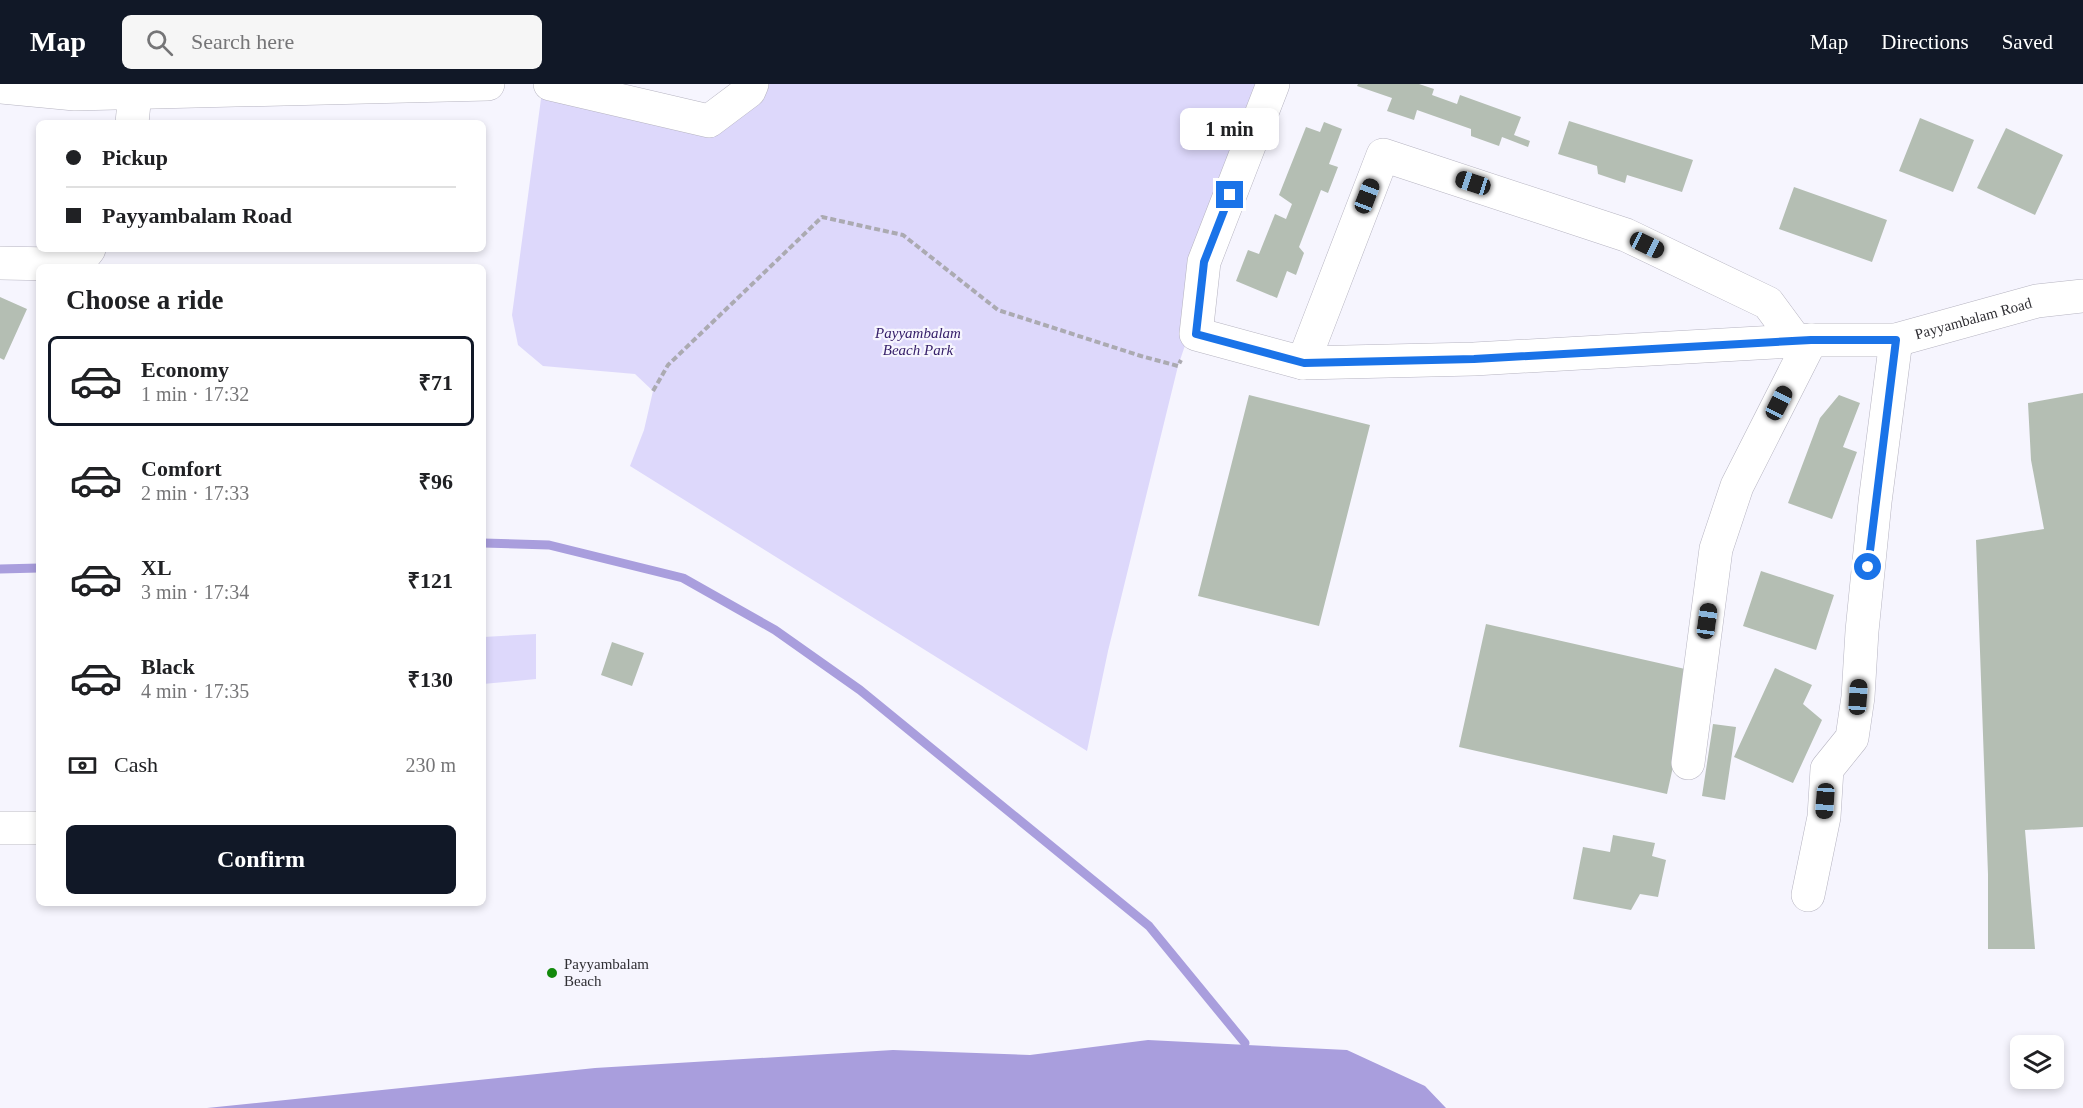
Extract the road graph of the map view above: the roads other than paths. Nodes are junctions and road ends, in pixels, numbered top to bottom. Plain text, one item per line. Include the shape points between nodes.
1 (488, 84) edge
2 (550, 84) edge
3 (752, 84) edge
4 (1274, 84) edge
5 (0, 87) edge
6 (134, 108) edge
7 (87, 252) edge
8 (0, 263) edge
9 (54, 264) edge
10 (54, 264) edge
11 (2083, 296) edge
12 (1896, 340) junction
13 (1803, 341) junction
14 (1304, 363) junction
15 (1688, 763) dead end
16 (0, 828) edge
17 (36, 828) edge
18 (1808, 895) dead end

1 - 6 main road
2 - 3 main road via 710,121 749,91
4 - 14 main road, Payyambalam Road via 1204,262 1196,334
5 - 6 main road via 75,94
7 - 10 main road via 82,258
8 - 9 main road
11 - 12 main road, Payyambalam Road via 2037,301
12 - 13 main road, Payyambalam Road
12 - 18 main road via 1875,502 1852,738 1827,769 1824,817
13 - 14 main road, Payyambalam Road via 1474,359
13 - 14 main road via 1768,303 1626,235 1383,155
13 - 15 main road via 1737,486 1716,549
16 - 17 main road

